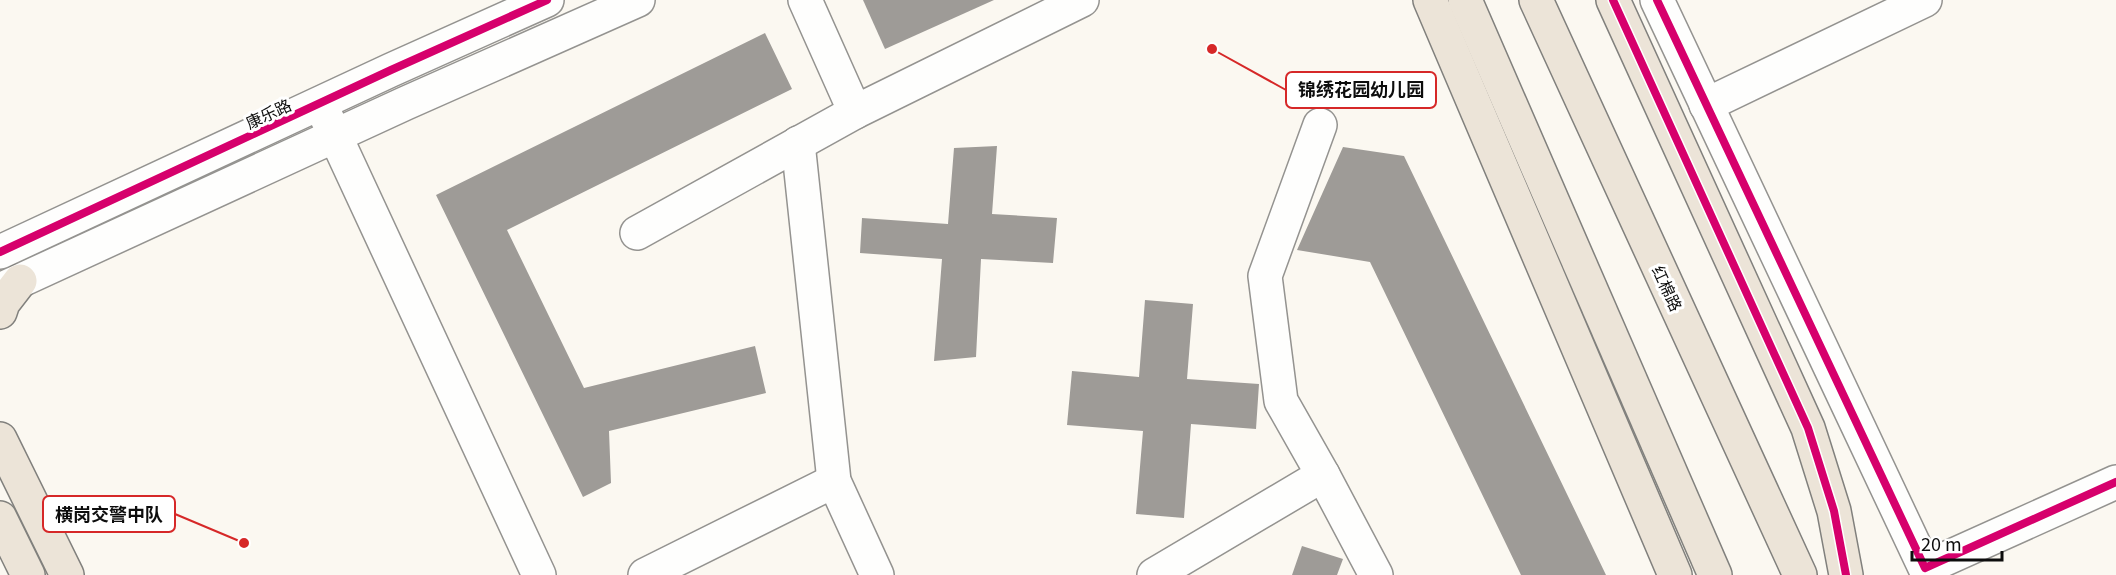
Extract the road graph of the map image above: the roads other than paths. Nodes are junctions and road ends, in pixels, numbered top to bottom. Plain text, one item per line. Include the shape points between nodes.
1 (547, 0) edge
2 (638, 0) edge
3 (805, 0) edge
4 (1082, 0) edge
5 (1430, 0) edge
6 (1465, 0) edge
7 (1536, 0) edge
8 (1613, 0) edge
9 (1657, 0) edge
10 (1925, 0) edge
11 (320, 104) junction
12 (1706, 105) junction
13 (855, 112) junction
14 (1320, 125) dead end
15 (336, 136) junction
16 (798, 143) junction
17 (637, 233) dead end
18 (0, 252) edge
19 (10, 286) edge
20 (0, 312) edge
21 (0, 439) edge
22 (1323, 475) junction
23 (834, 481) junction
24 (2116, 482) edge
25 (0, 518) edge
26 (28, 575) edge
27 (68, 575) edge
28 (539, 575) edge
29 (645, 575) edge
30 (877, 575) edge
31 (1154, 575) edge
32 (1376, 575) edge
33 (1675, 575) edge
34 (1715, 575) edge
35 (1800, 575) edge
36 (1846, 575) edge

1 - 11 street, 康乐路
2 - 15 street
3 - 13 street
4 - 13 street
5 - 33 main road
6 - 34 main road
7 - 35 main road, 红棉路
8 - 36 main road via 1808,428 1834,511
9 - 12 street
10 - 12 street
11 - 15 street
11 - 18 street, 康乐路
12 - 24 street via 1925,568
13 - 16 street
14 - 22 street via 1265,276 1281,401
15 - 19 street
15 - 28 street
16 - 17 street
16 - 23 street
19 - 20 main road
21 - 27 main road
22 - 31 street
22 - 32 street
23 - 29 street
23 - 30 street
25 - 26 main road

